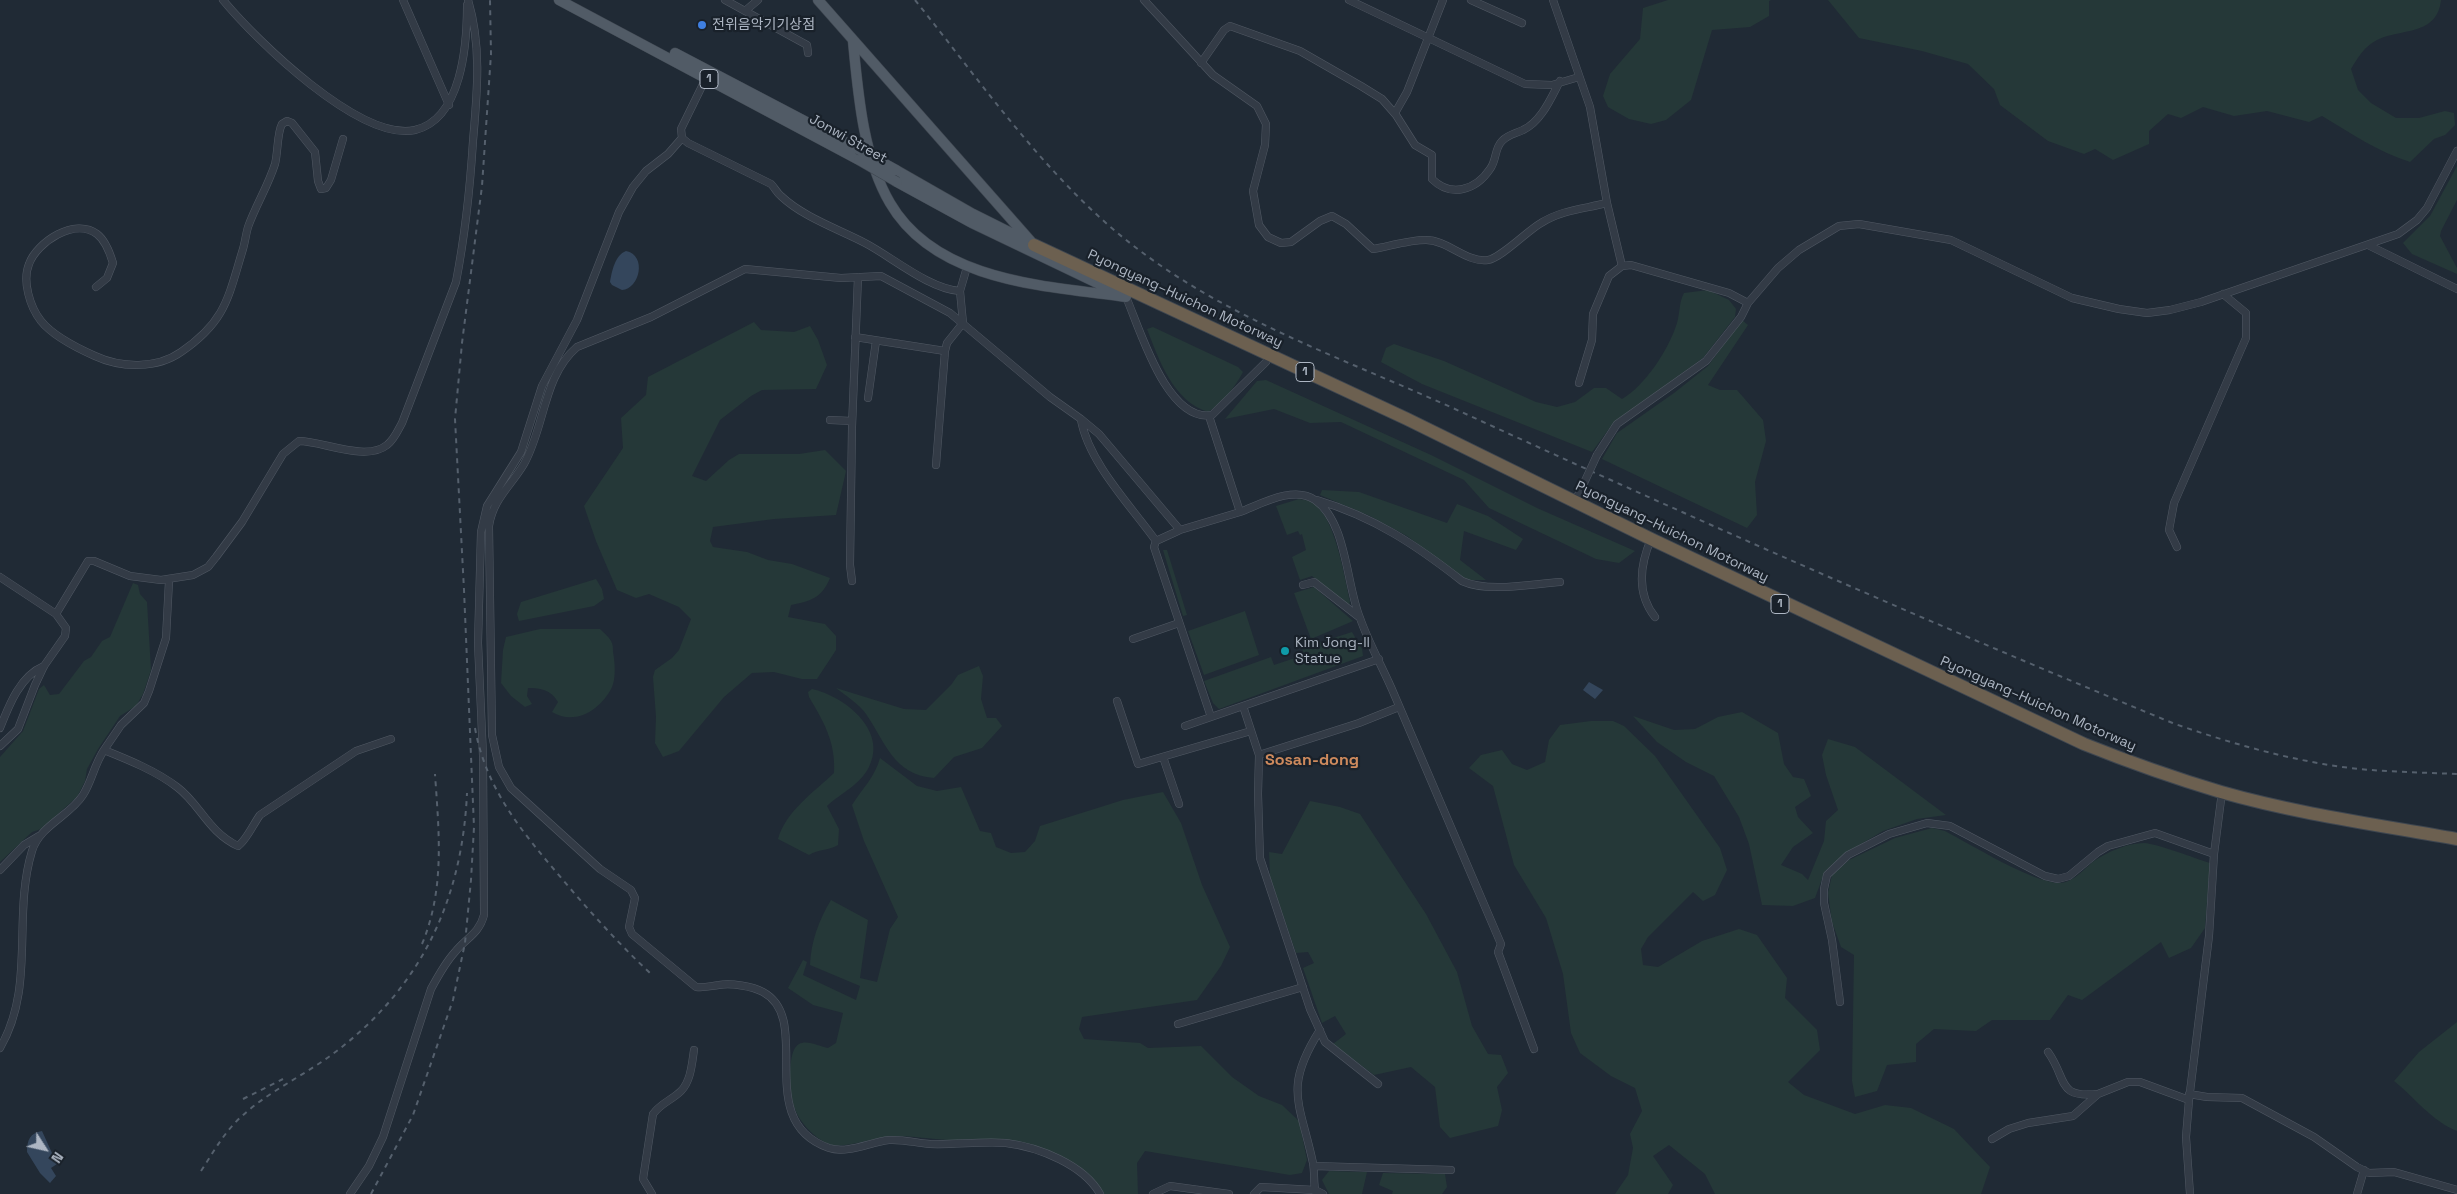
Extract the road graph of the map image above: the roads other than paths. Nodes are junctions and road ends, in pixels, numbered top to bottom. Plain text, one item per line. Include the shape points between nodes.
1 (222, 0) edge
2 (403, 0) edge
3 (467, 0) edge
4 (559, 0) edge
5 (572, 0) edge
6 (725, 0) edge
7 (758, 0) edge
8 (818, 0) edge
9 (1144, 0) edge
10 (1349, 0) edge
11 (1443, 0) edge
12 (1471, 0) edge
13 (1553, 0) edge
14 (745, 11) junction
15 (1522, 24) dead end
16 (1429, 37) junction
17 (853, 41) junction
18 (808, 54) dead end
19 (1201, 63) junction
20 (1578, 77) junction
21 (706, 78) junction
22 (1560, 82) junction
23 (449, 105) junction
24 (1394, 113) junction
25 (682, 138) junction
26 (343, 139) dead end
27 (2457, 151) edge
28 (1606, 204) junction
29 (1034, 245) junction
30 (2368, 245) junction
31 (1622, 266) junction
32 (967, 267) junction
33 (858, 277) junction
34 (96, 287) dead end
35 (2457, 288) edge
36 (960, 291) junction
37 (2223, 294) junction
38 (1126, 297) junction
39 (1748, 303) junction
40 (963, 323) junction
41 (856, 337) junction
42 (566, 340) junction
43 (876, 341) junction
44 (577, 347) junction
45 (945, 351) junction
46 (1266, 362) junction
47 (1580, 383) dead end
48 (868, 398) dead end
49 (1209, 416) junction
50 (830, 420) dead end
51 (1081, 420) junction
52 (852, 421) junction
53 (936, 465) dead end
54 (1314, 499) junction
55 (1574, 504) junction
56 (1240, 512) junction
57 (1180, 530) junction
58 (1650, 540) junction
59 (1156, 541) junction
60 (2177, 548) dead end
61 (0, 576) edge
62 (169, 581) junction
63 (852, 581) dead end
64 (1560, 582) dead end
65 (1303, 585) dead end
66 (56, 614) junction
67 (1359, 617) junction
68 (1655, 617) dead end
69 (1180, 623) junction
70 (1133, 639) dead end
71 (1379, 659) junction
72 (44, 666) junction
73 (1117, 701) dead end
74 (1243, 706) junction
75 (1399, 707) junction
76 (1210, 717) junction
77 (1185, 726) dead end
78 (0, 728) edge
79 (1251, 730) junction
80 (390, 739) dead end
81 (0, 746) edge
82 (104, 750) junction
83 (1259, 755) junction
84 (1163, 757) junction
85 (2222, 794) junction
86 (1179, 804) dead end
87 (40, 835) junction
88 (2457, 839) edge
89 (2457, 843) edge
90 (2214, 854) junction
91 (0, 870) edge
92 (1303, 987) junction
93 (1840, 1002) dead end
94 (1178, 1024) dead end
95 (1320, 1030) junction
96 (0, 1048) edge
97 (1534, 1049) dead end
98 (694, 1050) dead end
99 (2048, 1052) dead end
100 (1378, 1084) dead end
101 (2098, 1094) junction
102 (2189, 1097) junction
103 (1992, 1139) dead end
104 (1314, 1166) junction
105 (1451, 1170) dead end
106 (2364, 1170) junction
107 (2457, 1190) edge
108 (1315, 1192) edge
109 (350, 1194) edge
110 (652, 1194) edge
111 (1100, 1194) edge
112 (1153, 1194) edge
113 (1229, 1194) edge
114 (1254, 1194) edge
115 (1323, 1194) edge
116 (2190, 1194) edge
117 (2357, 1194) edge

1 - 23 street via 258,40 293,71 315,89 359,115 389,127 416,130 438,117
2 - 23 street
3 - 23 street via 462,59
3 - 62 street via 476,35 477,57 472,167 461,258 456,282 402,422 388,445 374,450 336,448 306,441 292,445 208,567 193,576
4 - 21 main road, Jonwi Street / 1
5 - 29 main road, Jonwi Street / 1, bridge via 858,148
6 - 14 street
7 - 14 street
8 - 17 main road
9 - 19 street
10 - 16 street
11 - 16 street
12 - 15 street
13 - 20 street
14 - 18 street via 807,45
16 - 22 street via 1525,84 1552,85
16 - 24 street via 1407,92
17 - 29 main road
17 - 32 main road via 868,146 890,203 930,246
19 - 24 street via 1224,30 1230,26 1240,28 1300,51 1382,99
19 - 28 street via 1257,106 1266,124 1265,145 1253,191 1259,225 1268,237 1281,243 1291,242 1332,216 1346,224 1373,249 1427,240 1487,260 1497,256 1522,234 1562,212
20 - 22 street
20 - 28 street via 1590,107
21 - 25 street via 681,129
21 - 38 main road, Jonwi Street / 1, bridge via 989,232
22 - 24 street via 1533,123 1504,140 1496,149 1491,168 1477,184 1463,190 1449,190 1432,179 1432,155 1415,145
25 - 36 street via 772,184 780,195 801,210 921,276
25 - 42 street via 633,187
26 - 34 street via 331,180 326,188 321,189 315,152 292,123 282,124 272,172 249,225 228,301 205,334 176,356 147,364 121,364 99,358 70,343 47,327 38,315 28,287 29,264 57,235 78,229 90,230 102,239 113,263 107,278
27 - 30 street via 2427,208 2417,220 2398,234
28 - 31 street
29 - 55 highway, Pyongyang–Huichon Motorway / 1 via 1407,419
30 - 35 street
30 - 37 street
31 - 39 street via 1631,265 1729,293
31 - 47 street via 1609,276 1593,314 1592,340
32 - 36 street
32 - 38 main road via 1043,286
33 - 40 street via 881,276
33 - 41 street
33 - 44 street via 746,269 651,317
36 - 40 street
37 - 39 street via 2170,310 2147,313 2119,309 2072,298 1951,240 1859,224 1839,226 1799,250 1778,268
37 - 60 street via 2246,313 2246,338 2174,504 2169,530
38 - 46 highway, Pyongyang–Huichon Motorway / 1
38 - 49 street via 1151,356 1173,396 1195,414
39 - 55 street, bridge via 1741,317 1706,361 1617,424
40 - 45 street via 947,343
40 - 51 street
41 - 43 street
41 - 52 street
42 - 44 street
42 - 109 street via 542,386 521,452 487,506 481,532 478,643 483,756 482,921 476,932 443,966 432,989 383,1137
43 - 45 street
43 - 48 street
44 - 111 street via 557,372 525,462 491,512 492,735 499,766 511,788 600,870 631,890 635,898 629,927 632,934 660,959 696,987 728,984 754,989 775,1003 786,1031 785,1067 791,1109 800,1129 814,1140 840,1150 892,1140 1014,1145 1066,1162 1086,1176
45 - 53 street
46 - 49 street via 1230,400
46 - 55 highway, Pyongyang–Huichon Motorway / 1
49 - 56 street
50 - 52 street
51 - 57 street via 1099,434
51 - 59 street via 1084,437 1099,462
52 - 63 street
54 - 56 street via 1303,494 1288,495
54 - 64 street via 1399,535 1470,585 1488,587
54 - 67 street via 1325,508 1340,541
55 - 58 highway, Pyongyang–Huichon Motorway / 1
56 - 57 street
57 - 59 street
58 - 68 street via 1642,568 1642,588 1644,599
58 - 85 highway, Pyongyang–Huichon Motorway / 1 via 2084,744
59 - 69 street via 1154,547
61 - 66 street
62 - 66 street via 130,576 88,560
62 - 82 street via 166,638 149,691 144,703 121,724
65 - 67 street via 1314,582
66 - 72 street via 66,628 65,636
67 - 71 street
69 - 70 street
69 - 76 street
71 - 74 street
71 - 75 street
72 - 78 street via 34,670 23,682
72 - 81 street via 18,730
73 - 84 street via 1138,764
74 - 76 street
74 - 79 street
75 - 83 street
75 - 97 street via 1501,944 1498,952
76 - 77 street
79 - 83 street
79 - 84 street
80 - 82 street via 356,751 260,815 244,843 238,846 209,825 179,788
82 - 87 street via 95,763 83,795
83 - 92 street via 1260,858
84 - 86 street
85 - 88 highway, Pyongyang–Huichon Motorway / 1
85 - 89 highway, Pyongyang–Huichon Motorway / 1
85 - 90 street
87 - 91 street via 24,845
87 - 96 street via 32,850 22,914 23,976 18,1004
90 - 93 street via 2155,833 2108,846 2069,876 2058,879 2045,876 1950,826 1927,823 1889,834 1848,855 1827,875 1824,903
90 - 102 street via 2209,936
92 - 94 street
92 - 95 street
95 - 100 street via 1333,1050
95 - 104 street via 1298,1071 1296,1092
98 - 110 street via 688,1081 653,1114 644,1179
99 - 101 street via 2072,1094
101 - 102 street via 2128,1082 2140,1082
101 - 103 street via 2073,1116 2009,1128
102 - 106 street via 2242,1098 2314,1137
102 - 116 street via 2186,1137
104 - 105 street
104 - 108 street
106 - 107 street via 2369,1173 2394,1172
106 - 117 street
108 - 114 street via 1261,1187
108 - 115 street
112 - 113 street via 1170,1186

